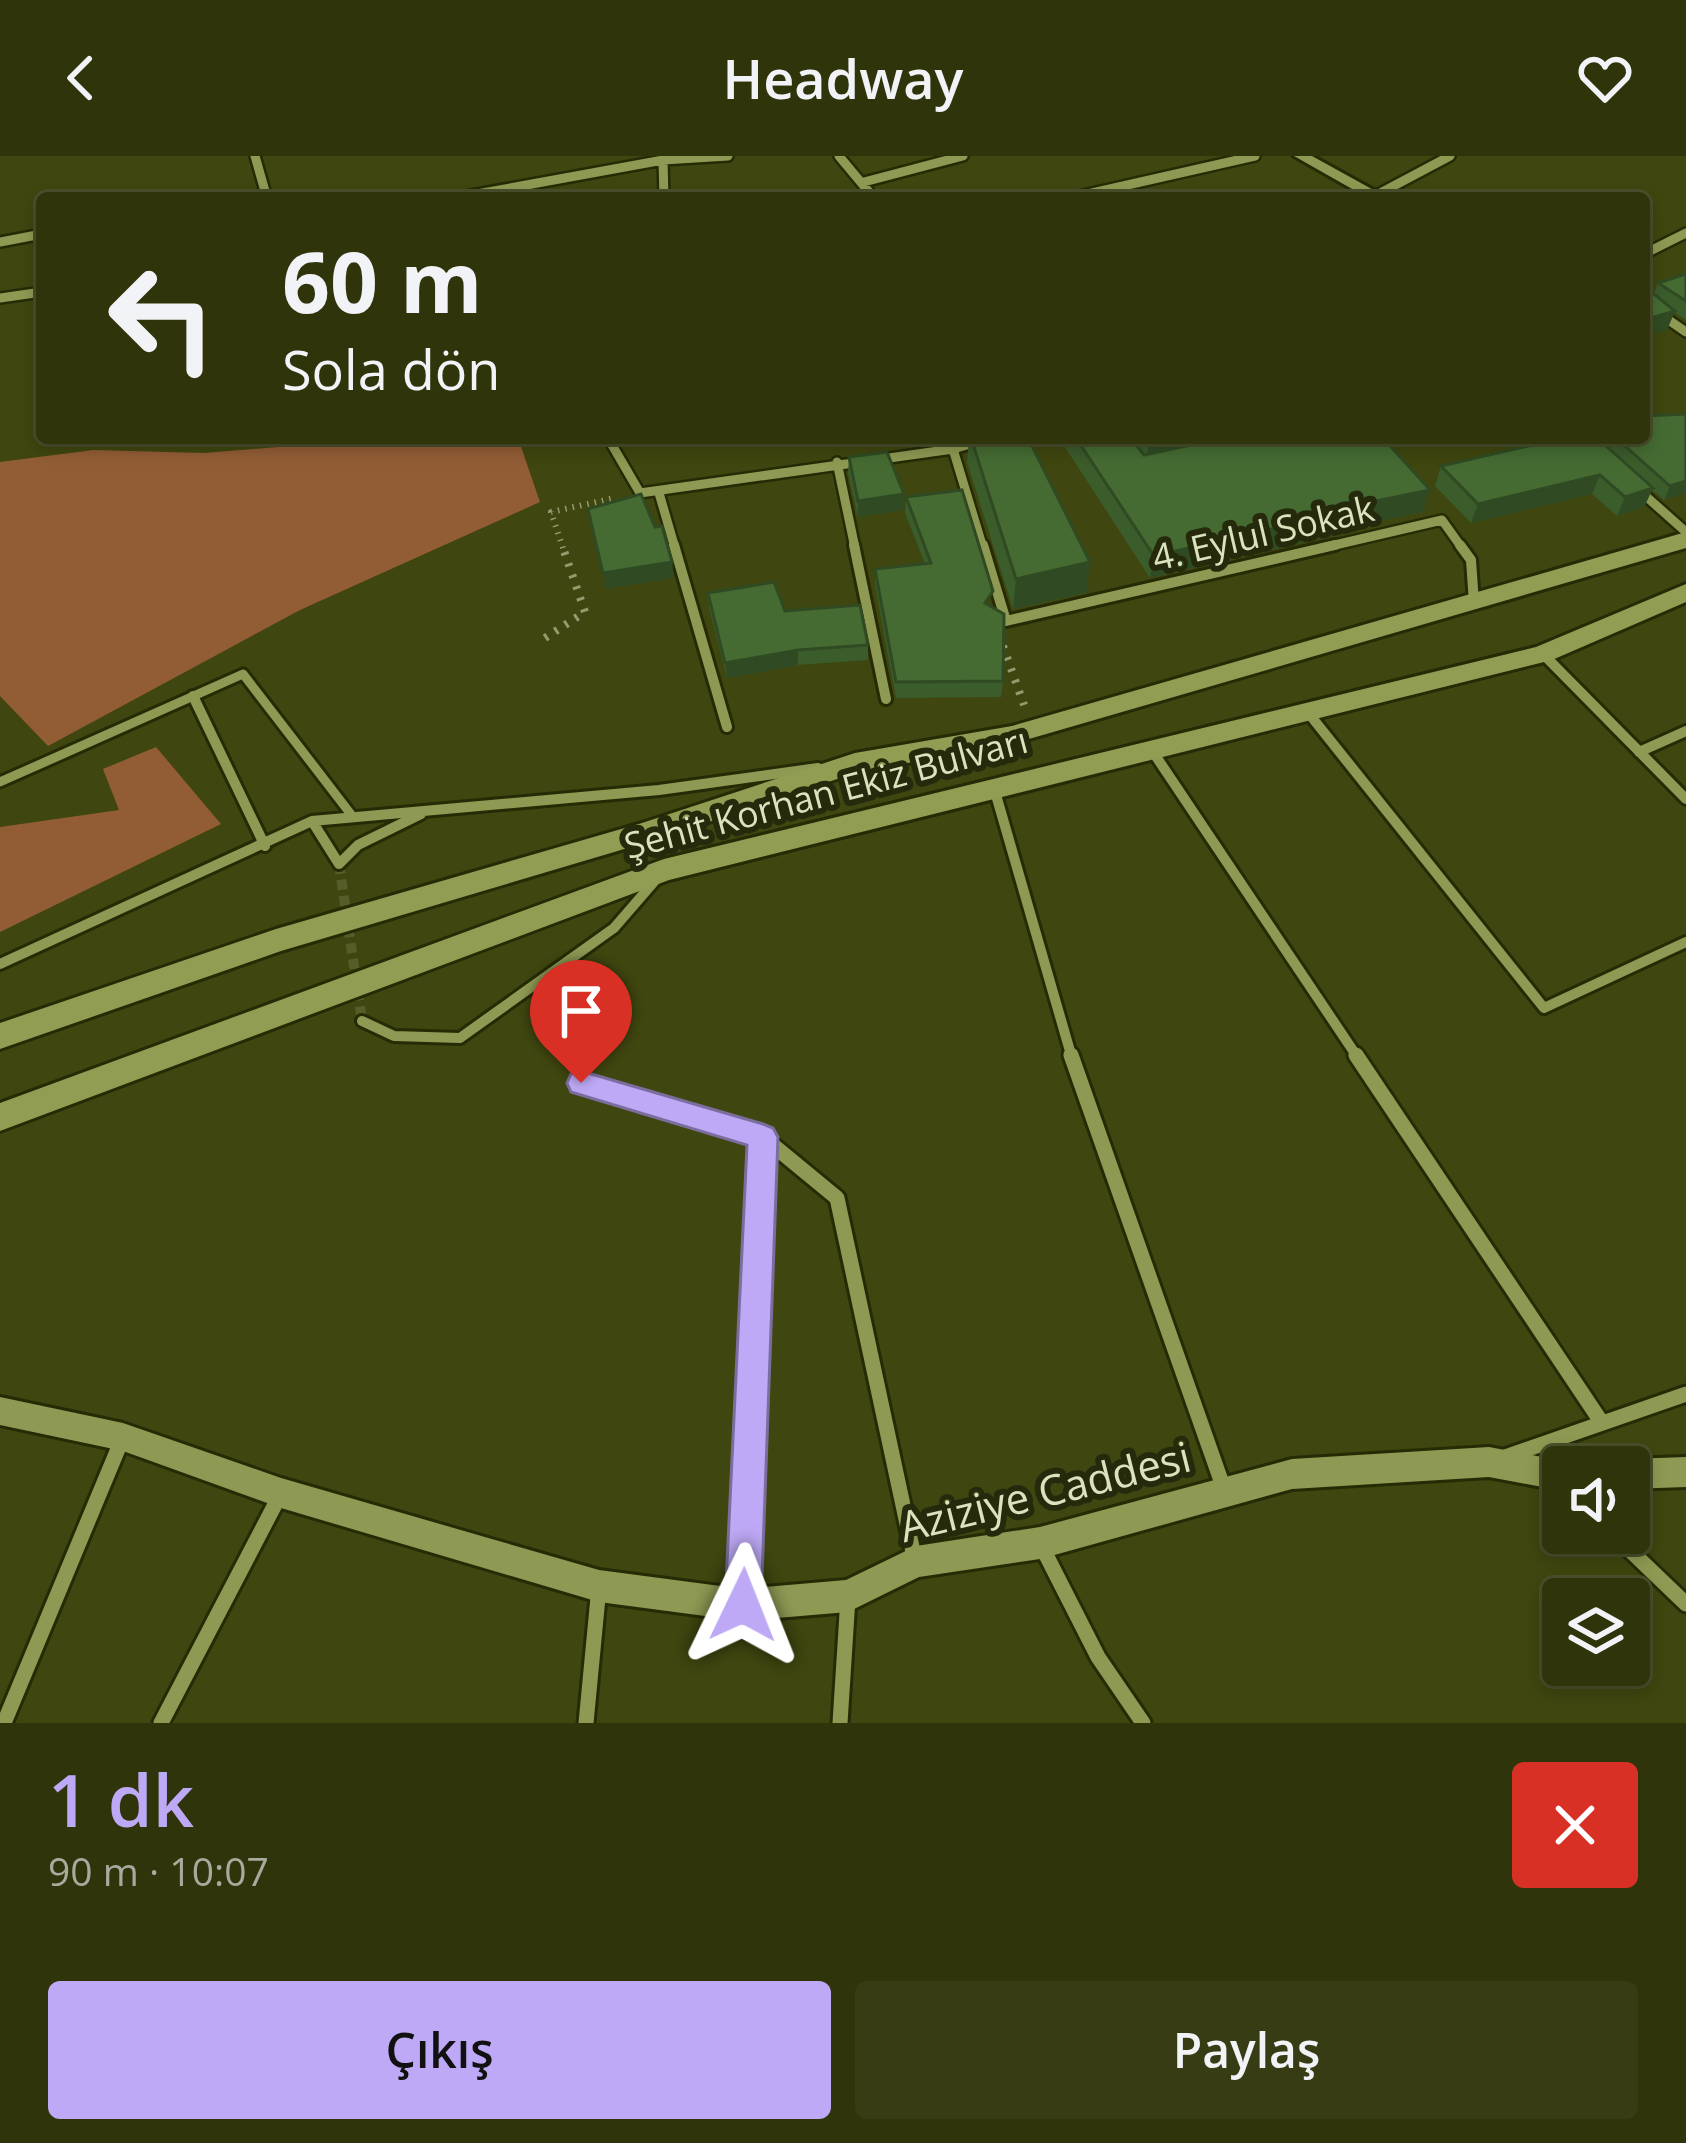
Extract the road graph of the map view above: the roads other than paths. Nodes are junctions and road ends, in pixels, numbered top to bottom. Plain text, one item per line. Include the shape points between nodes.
1 (255, 156) edge
2 (728, 156) edge
3 (838, 156) edge
4 (963, 156) edge
5 (1256, 156) edge
6 (1301, 156) edge
7 (1450, 156) edge
8 (663, 160) junction
9 (864, 182) junction
10 (265, 192) edge
11 (488, 192) edge
12 (664, 192) edge
13 (870, 192) edge
14 (1097, 192) edge
15 (1367, 192) edge
16 (1385, 192) edge
17 (1686, 232) edge
18 (36, 235) edge
19 (1675, 240) junction
20 (0, 242) edge
21 (1686, 246) edge
22 (1650, 251) edge
23 (36, 293) edge
24 (0, 298) edge
25 (1650, 307) edge
26 (1686, 332) edge
27 (611, 444) edge
28 (970, 444) edge
29 (953, 449) junction
30 (837, 462) junction
31 (1634, 485) edge
32 (659, 494) junction
33 (1428, 504) edge
34 (1442, 520) junction
35 (1686, 536) edge
36 (1686, 592) edge
37 (1474, 604) junction
38 (993, 616) edge
39 (1006, 621) junction
40 (1544, 654) junction
41 (193, 696) junction
42 (886, 699) dead end
43 (1306, 710) junction
44 (727, 727) dead end
45 (1686, 731) edge
46 (1153, 752) junction
47 (1639, 752) junction
48 (855, 763) junction
49 (0, 782) edge
50 (994, 788) junction
51 (1686, 799) edge
52 (432, 810) junction
53 (353, 817) junction
54 (311, 820) junction
55 (265, 846) junction
56 (664, 870) junction
57 (1686, 942) edge
58 (0, 964) edge
59 (362, 1021) dead end
60 (0, 1036) edge
61 (581, 1083) dead end
62 (0, 1117) edge
63 (763, 1137) junction
64 (1686, 1394) edge
65 (0, 1411) edge
66 (1600, 1420) junction
67 (123, 1437) junction
68 (1490, 1462) junction
69 (1686, 1472) edge
70 (1650, 1473) edge
71 (1542, 1475) edge
72 (1225, 1490) junction
73 (280, 1493) junction
74 (1040, 1543) junction
75 (1634, 1554) edge
76 (916, 1562) junction
77 (599, 1586) junction
78 (848, 1596) junction
79 (1686, 1604) edge
80 (743, 1605) junction
81 (4, 1723) edge
82 (161, 1723) edge
83 (586, 1723) edge
84 (840, 1723) edge
85 (1143, 1723) edge

1 - 10 street
2 - 8 street
3 - 9 street
4 - 9 street
5 - 14 street
6 - 15 main road
7 - 16 street
8 - 11 street
8 - 12 street
9 - 13 street
17 - 19 street
18 - 20 street
19 - 21 street
19 - 22 street
23 - 24 street
25 - 26 street
27 - 32 street via 640,493
28 - 29 street
29 - 30 street
29 - 39 street
30 - 32 street
30 - 42 street
31 - 35 street
32 - 44 street
33 - 34 street
34 - 37 street via 1471,560
34 - 39 street, 4. Eylul Sokak
35 - 37 main road, Şehit Korhan Ekiz Bulvarı
36 - 40 main road, Şehit Korhan Ekiz Bulvarı
37 - 48 main road, Şehit Korhan Ekiz Bulvarı via 1032,729
38 - 39 street
40 - 43 main road, Şehit Korhan Ekiz Bulvarı
40 - 47 street
41 - 49 lane
41 - 53 lane via 243,674
41 - 55 street
43 - 46 main road, Şehit Korhan Ekiz Bulvarı
43 - 57 street via 1544,1008
45 - 47 street
46 - 50 main road, Şehit Korhan Ekiz Bulvarı
46 - 66 street
47 - 51 street
48 - 52 street
48 - 60 main road, Şehit Korhan Ekiz Bulvarı via 277,940
50 - 56 main road, Şehit Korhan Ekiz Bulvarı
50 - 72 street via 1083,1097
52 - 53 street
52 - 54 street via 358,845 338,864
53 - 54 street
54 - 55 street
55 - 58 street
56 - 59 street via 614,928 460,1038 394,1036
56 - 62 main road, Şehit Korhan Ekiz Bulvarı
61 - 63 street
63 - 76 street via 837,1198
63 - 80 street
64 - 66 street
65 - 67 main road, Aziziye Caddesi
66 - 68 street
67 - 73 main road, Aziziye Caddesi
67 - 81 street
68 - 71 main road, Aziziye Caddesi
68 - 72 main road, Aziziye Caddesi via 1292,1474
69 - 70 main road
72 - 74 main road, Aziziye Caddesi
73 - 77 main road, Aziziye Caddesi
73 - 82 street
74 - 76 main road, Aziziye Caddesi
74 - 85 street via 1098,1657
75 - 79 street
76 - 78 main road, Aziziye Caddesi
77 - 80 main road, Aziziye Caddesi
77 - 83 street
78 - 80 main road, Aziziye Caddesi
78 - 84 street

